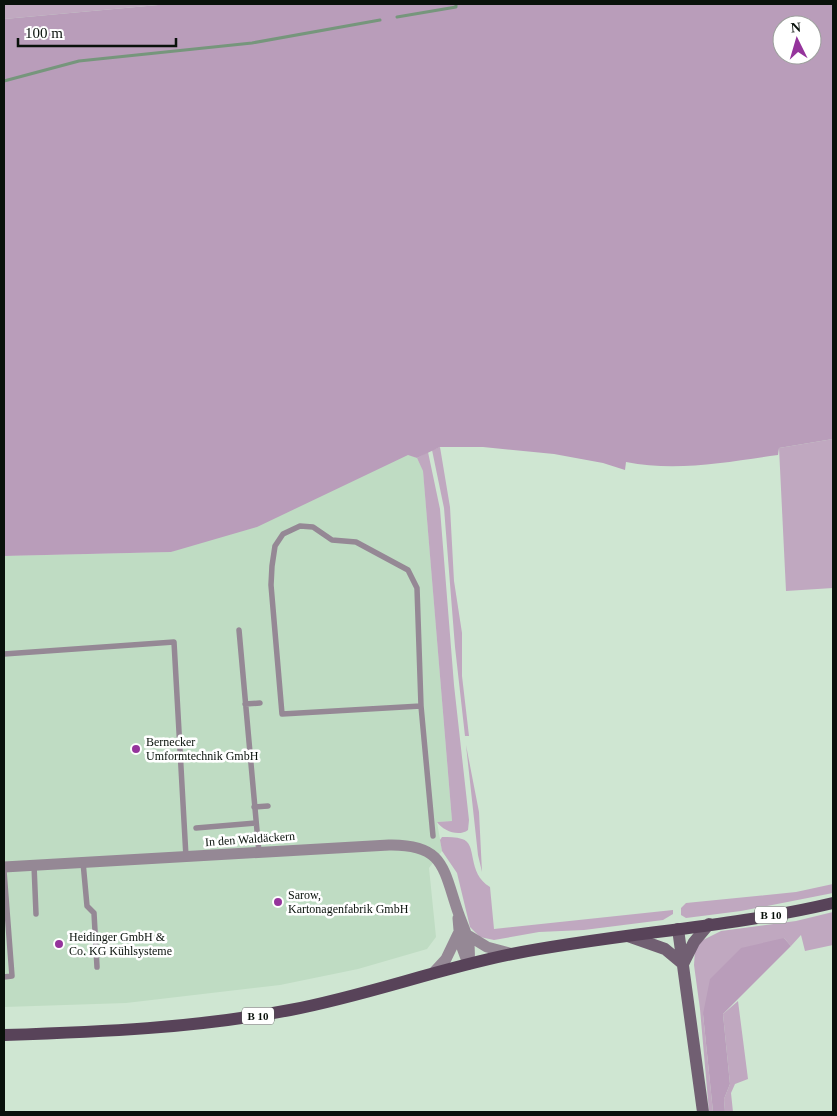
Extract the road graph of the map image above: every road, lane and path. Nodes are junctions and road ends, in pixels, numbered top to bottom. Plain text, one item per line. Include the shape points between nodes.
1 (239, 630) dead end
2 (4, 654) edge
3 (260, 703) dead end
4 (245, 704) junction
5 (421, 706) junction
6 (268, 806) dead end
7 (254, 807) junction
8 (256, 823) junction
9 (196, 828) dead end
10 (433, 836) dead end
11 (259, 852) junction
12 (186, 857) junction
13 (83, 862) junction
14 (34, 865) junction
15 (4, 867) edge
16 (4, 872) edge
17 (5, 893) edge
18 (833, 902) edge
19 (36, 914) dead end
20 (6, 920) edge
21 (709, 924) junction
22 (678, 929) junction
23 (464, 934) junction
24 (628, 936) junction
25 (7, 949) edge
26 (513, 954) junction
27 (469, 964) junction
28 (683, 964) junction
29 (98, 968) dead end
30 (434, 972) junction
31 (4, 977) edge
32 (4, 1035) edge
33 (703, 1112) edge

1 - 4 lane
2 - 12 lane via 174,642
3 - 4 lane
4 - 7 lane
5 - 5 lane via 282,714 271,585 275,546 283,534 300,526 313,527 332,540 356,542 408,570 416,588
5 - 10 lane
6 - 7 lane
7 - 8 lane
8 - 9 lane
8 - 11 lane
11 - 12 street, In den Waldäckern
11 - 23 street, In den Waldäckern via 413,845 431,854 443,867
12 - 13 street, In den Waldäckern
13 - 14 street, In den Waldäckern
13 - 29 lane via 87,906 94,913
14 - 15 street, In den Waldäckern
14 - 19 lane
16 - 17 lane
17 - 20 lane
18 - 21 main road, B 10
20 - 25 lane
21 - 22 main road, B 10
21 - 28 street via 694,942
22 - 24 main road, B 10
22 - 28 street
23 - 26 street via 487,947
23 - 27 street, In den Waldäckern
23 - 30 street
24 - 26 main road, B 10
24 - 28 street via 665,949
25 - 31 lane via 12,976
26 - 27 main road, B 10
27 - 30 main road, B 10
28 - 33 street
30 - 32 main road, B 10 via 320,1004 240,1019 118,1031

